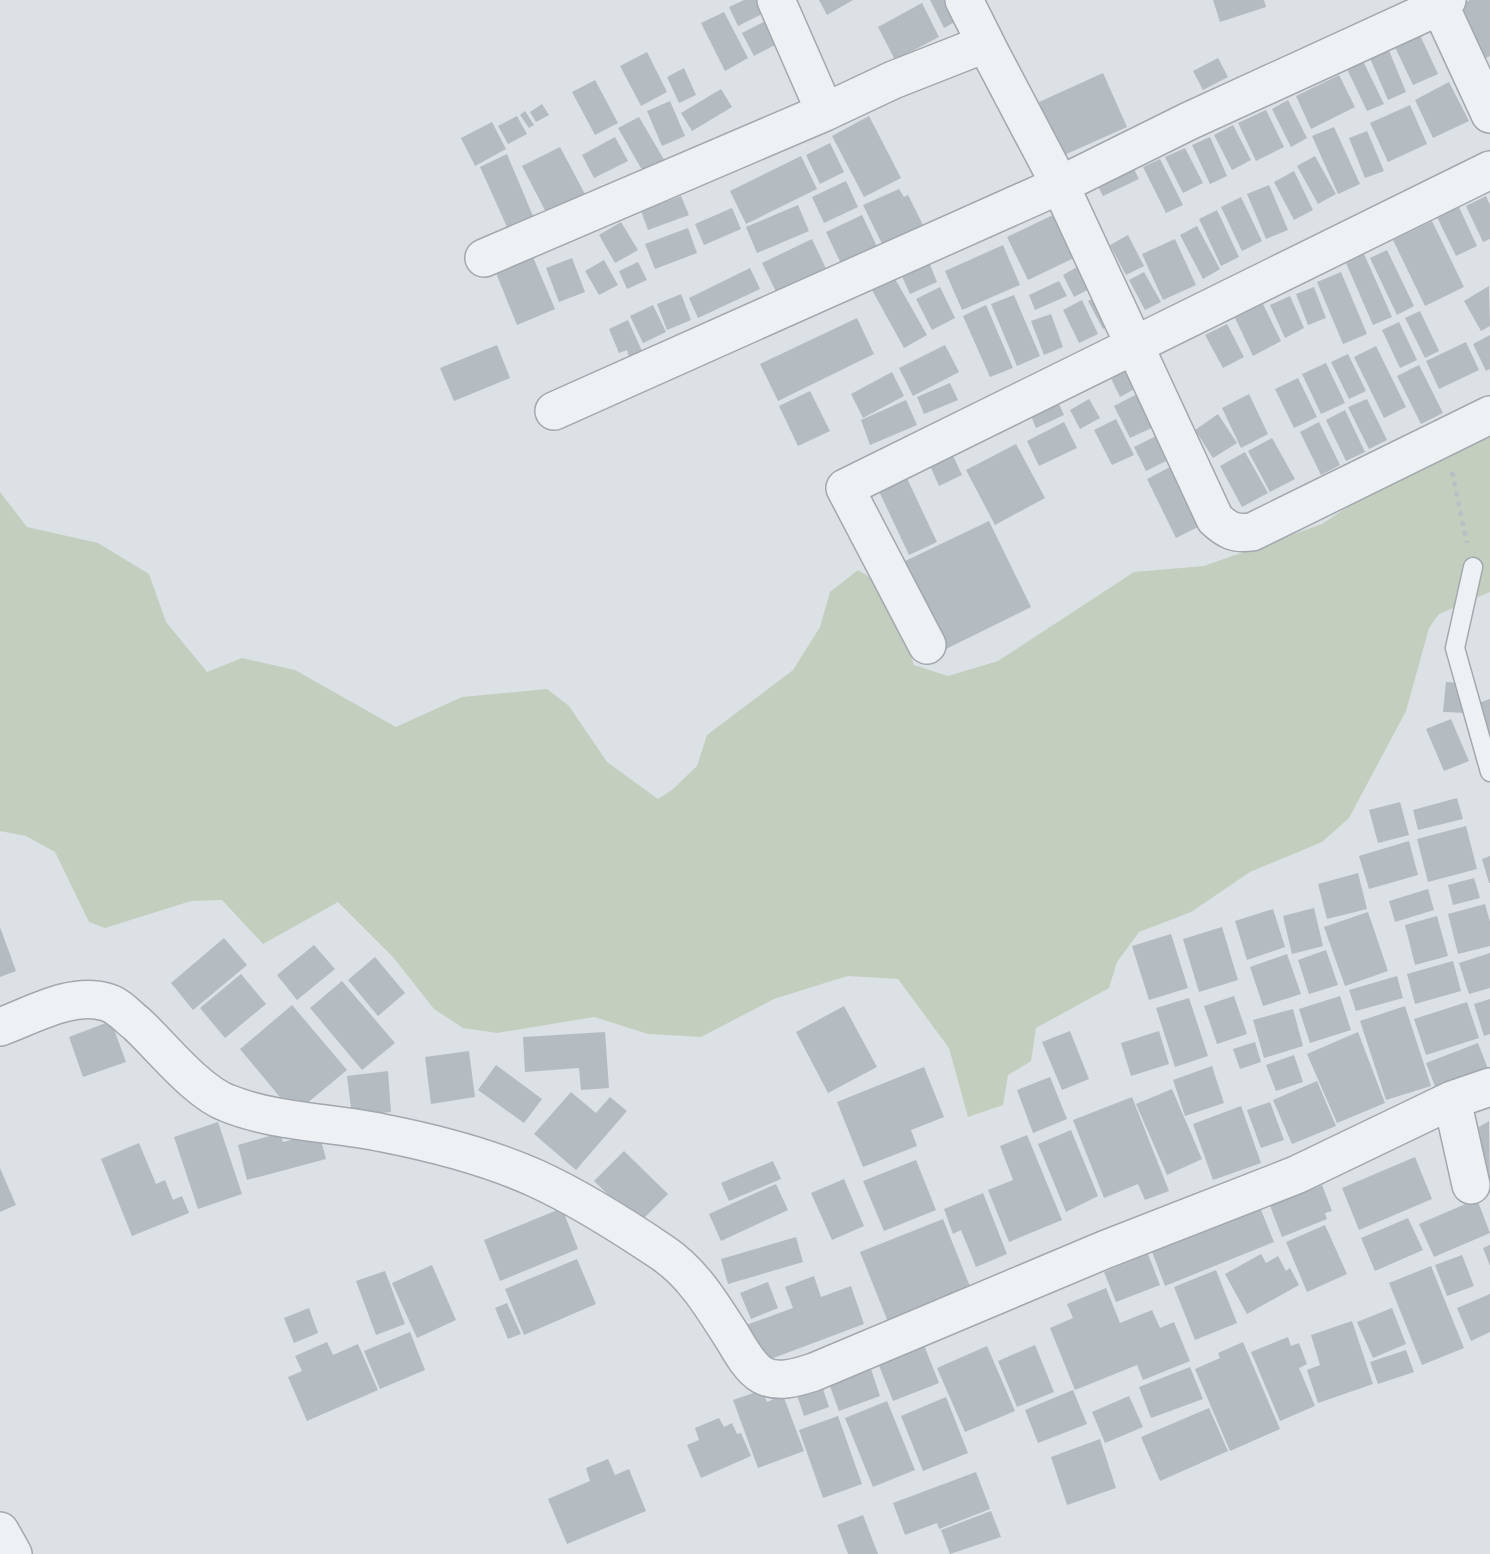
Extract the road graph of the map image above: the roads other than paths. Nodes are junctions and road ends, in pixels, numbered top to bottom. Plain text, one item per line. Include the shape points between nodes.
1 (776, 0) edge
2 (964, 0) edge
3 (1444, 3) edge
4 (990, 52) junction
5 (825, 112) junction
6 (1490, 114) edge
7 (1490, 170) edge
8 (1060, 185) junction
9 (484, 258) dead end
10 (1134, 344) junction
11 (554, 411) dead end
12 (1490, 415) edge
13 (1472, 567) road end
14 (927, 645) dead end
15 (1490, 772) edge
16 (0, 1027) edge
17 (1490, 1087) edge
18 (1452, 1100) junction
19 (1471, 1185) dead end
20 (0, 1531) edge
21 (13, 1554) edge

1 - 5 street
2 - 4 street
3 - 6 street
3 - 8 street
4 - 5 street via 977,47 965,50
4 - 8 street
5 - 9 street
7 - 10 street
8 - 10 street
8 - 11 street
10 - 12 street via 1215,519 1236,534 1252,532
10 - 14 street via 845,488
13 - 15 lane via 1455,648
16 - 18 street via 68,1002 89,999 109,1003 225,1102 256,1112 419,1140 534,1178 679,1264 750,1363 774,1379 814,1372 1296,1175
17 - 18 street
18 - 19 street
20 - 21 street

